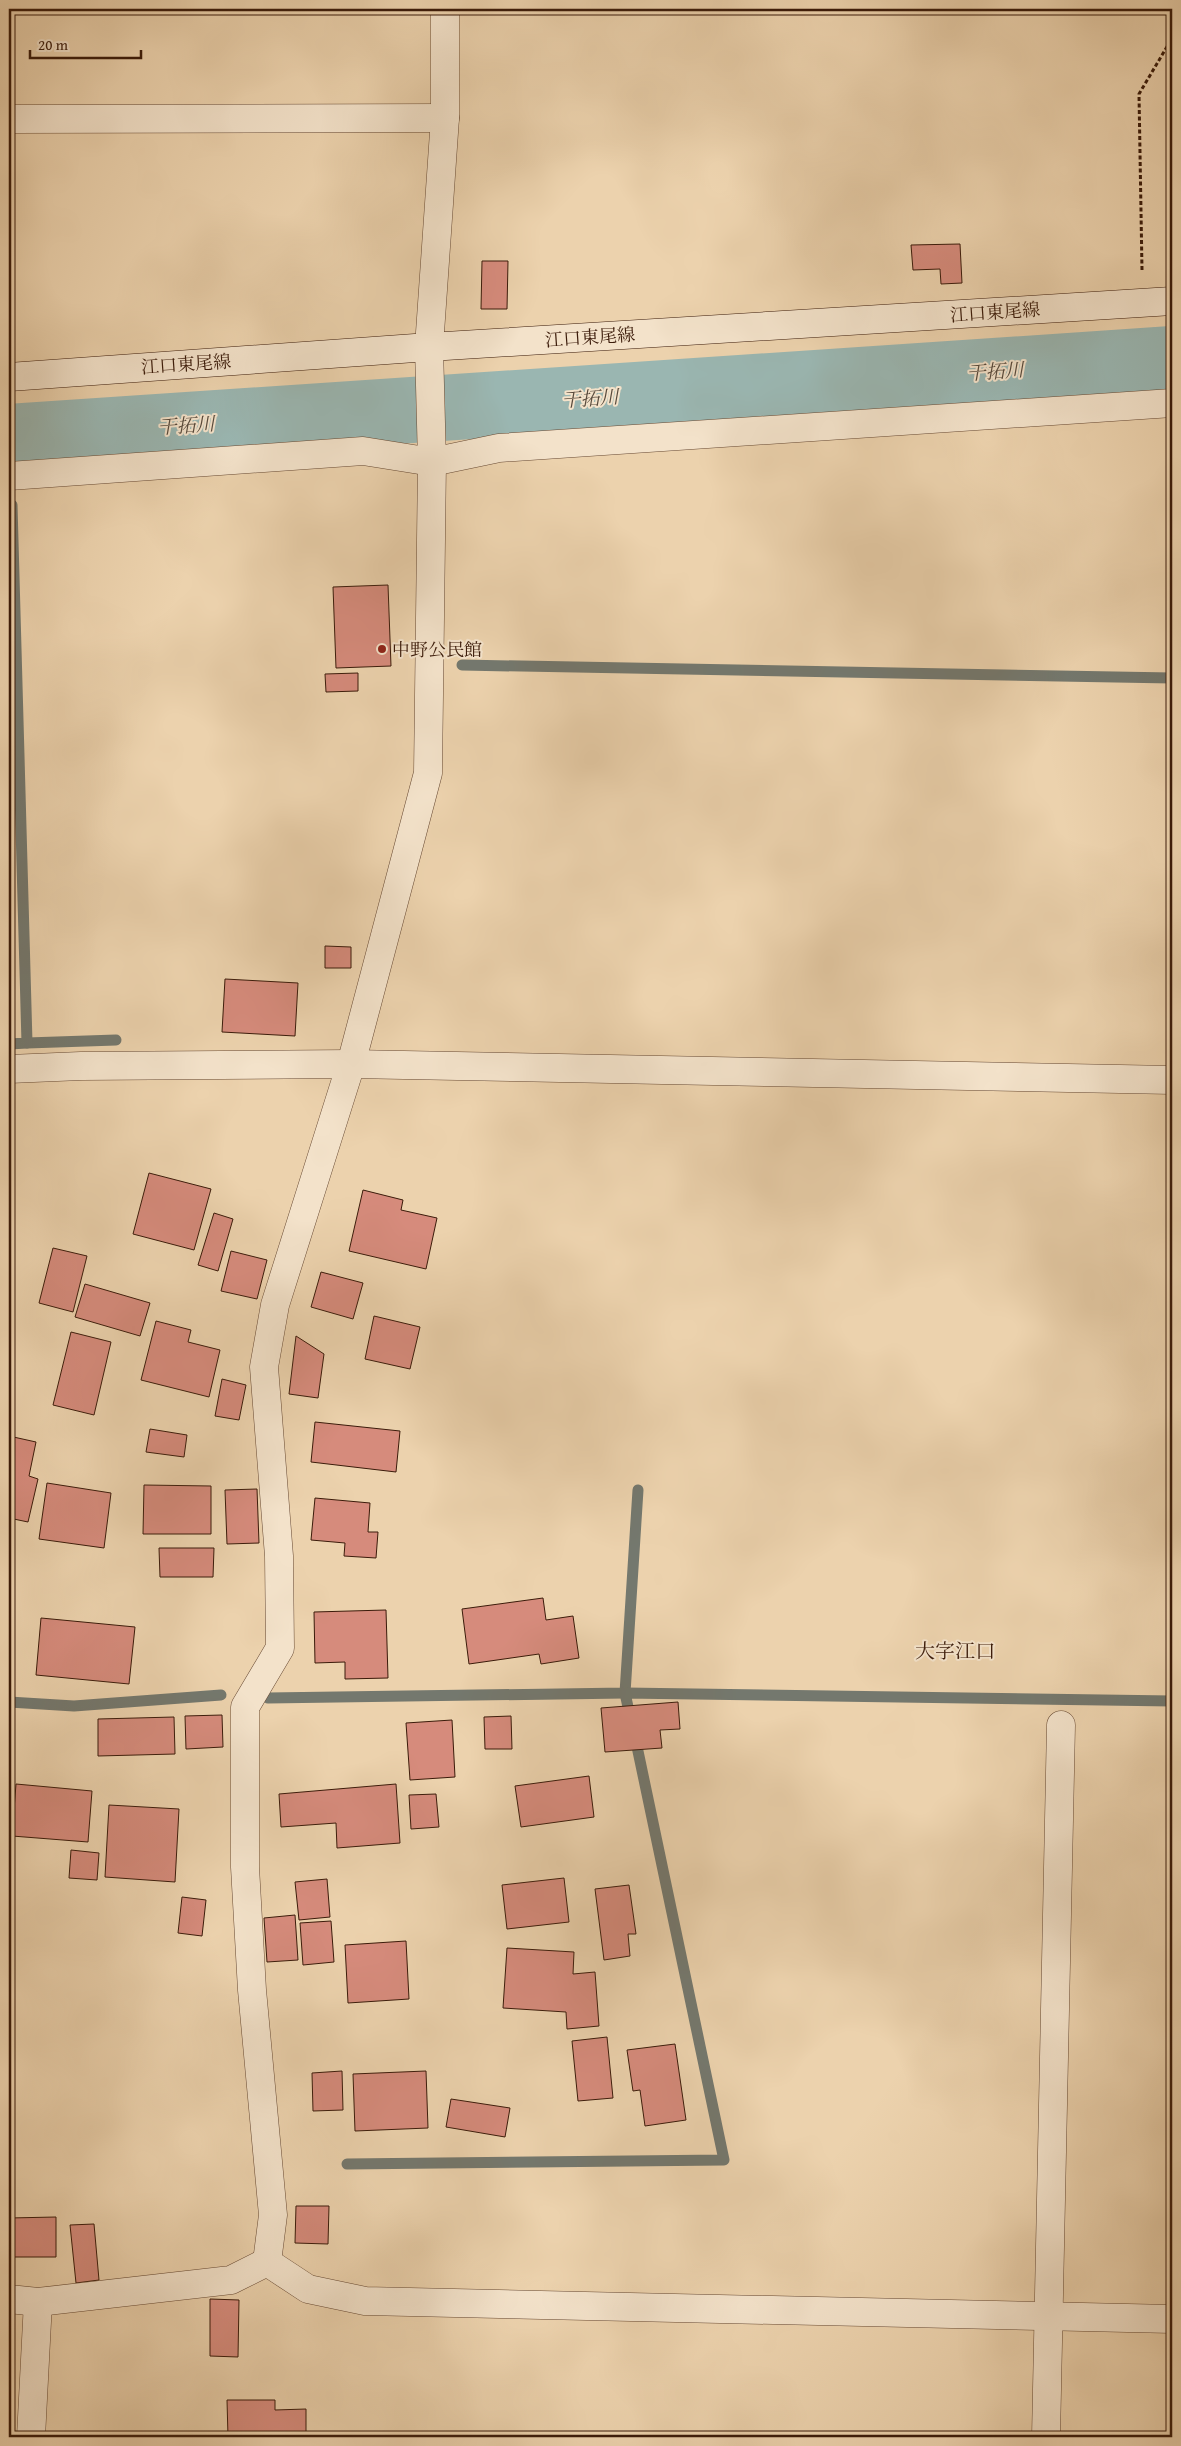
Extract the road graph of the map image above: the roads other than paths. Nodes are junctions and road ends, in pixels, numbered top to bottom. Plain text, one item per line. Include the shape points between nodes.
1 (445, 9) edge
2 (445, 118) junction
3 (9, 119) edge
4 (1172, 301) edge
5 (430, 347) junction
6 (9, 377) edge
7 (1172, 403) edge
8 (432, 462) junction
9 (9, 476) edge
10 (351, 1064) junction
11 (9, 1068) edge
12 (1172, 1080) edge
13 (1061, 1725) dead end
14 (267, 2262) junction
15 (9, 2299) edge
16 (38, 2302) junction
17 (1050, 2316) junction
18 (1172, 2319) edge
19 (31, 2437) edge
20 (1046, 2437) edge

1 - 2 street
2 - 3 street
2 - 5 street
4 - 5 street, 江口東尾線
5 - 6 street, 江口東尾線
5 - 8 street
7 - 8 street via 498,448
8 - 9 street via 362,451
8 - 10 street via 428,773
10 - 11 street
10 - 12 street
10 - 14 street via 275,1304 264,1367 278,1556 280,1648 245,1707 245,1867 252,1990 274,2215
13 - 17 street
14 - 16 street via 231,2280
14 - 17 street via 308,2289 365,2301
15 - 16 street
16 - 19 street
17 - 18 street
17 - 20 street

